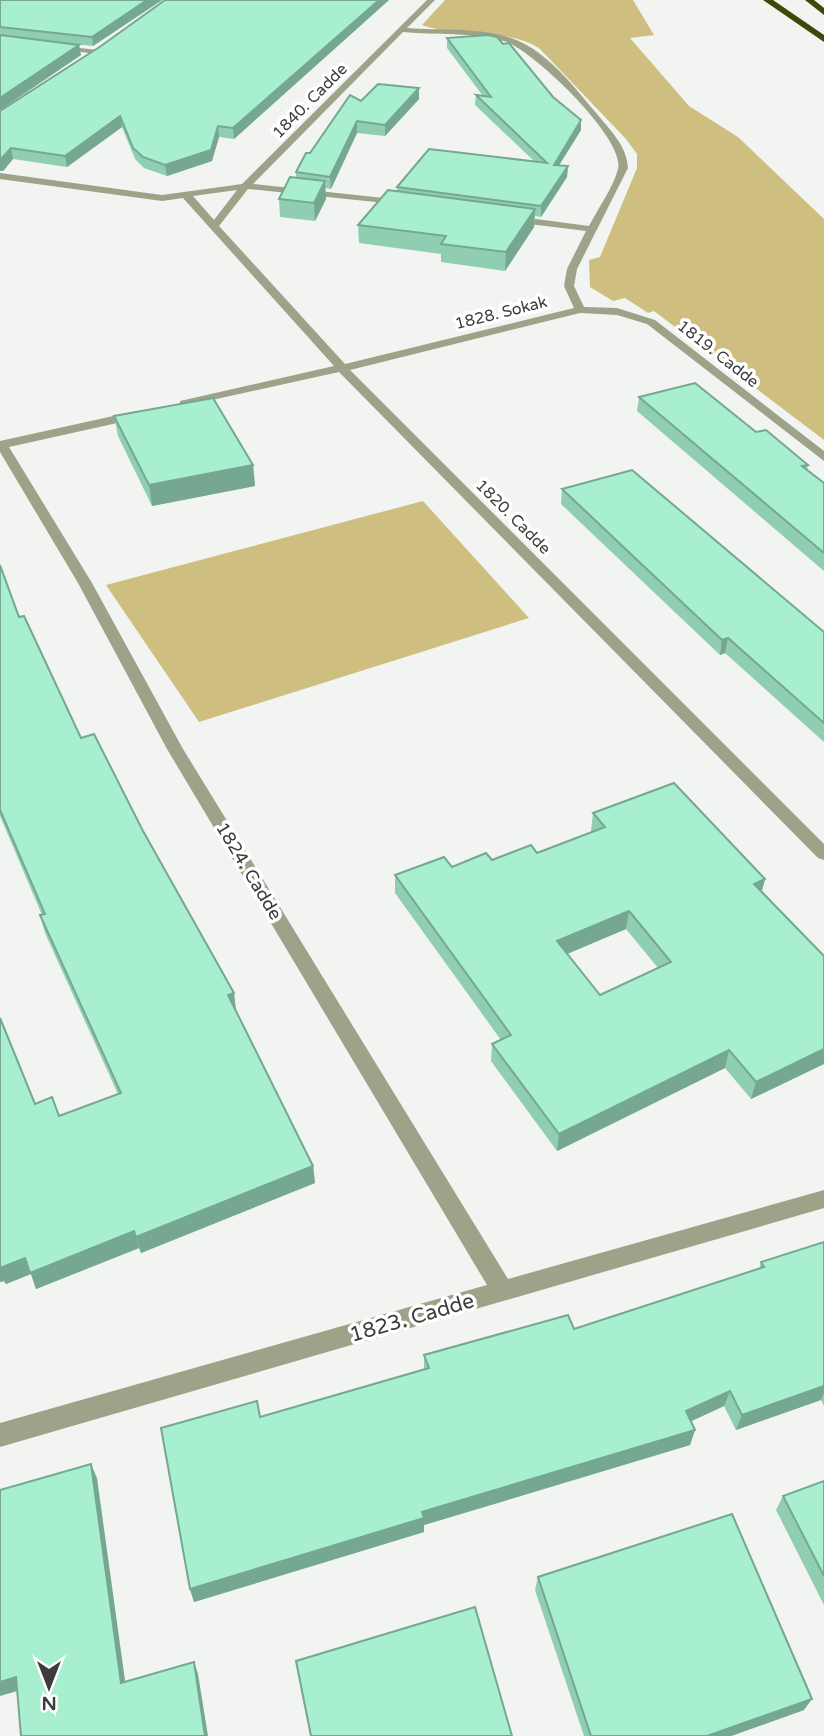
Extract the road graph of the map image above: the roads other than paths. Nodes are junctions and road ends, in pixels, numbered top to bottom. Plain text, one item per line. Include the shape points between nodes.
1 (431, 0) edge
2 (767, 0) edge
3 (809, 0) edge
4 (824, 12) edge
5 (402, 30) junction
6 (824, 39) edge
7 (108, 44) edge
8 (49, 46) edge
9 (98, 52) junction
10 (87, 59) edge
11 (0, 176) edge
12 (245, 186) junction
13 (187, 196) junction
14 (414, 205) edge
15 (496, 216) edge
16 (214, 226) junction
17 (590, 229) junction
18 (580, 310) junction
19 (342, 368) junction
20 (165, 408) edge
21 (152, 411) edge
22 (1, 445) edge
23 (824, 457) edge
24 (824, 853) edge
25 (824, 1199) edge
26 (504, 1292) junction
27 (0, 1435) edge

1 - 5 street, 1840. Cadde
2 - 6 highway
3 - 4 highway
5 - 12 street, 1840. Cadde
5 - 17 street, 1828. Sokak via 517,43 529,49 578,98 623,158 623,168
7 - 9 street
8 - 9 street
9 - 10 street
11 - 13 street via 162,198
12 - 13 street
12 - 14 street
12 - 16 street, 1840. Cadde
13 - 16 street, 1820. Cadde
15 - 17 street
16 - 19 street, 1820. Cadde
17 - 18 street, 1828. Sokak via 569,286
18 - 19 street, 1828. Sokak
18 - 23 street, 1819. Cadde via 611,309 651,322
19 - 20 street, 1828. Sokak
19 - 24 street, 1820. Cadde
21 - 22 street
22 - 26 street, 1824. Cadde via 85,583 175,749
25 - 26 street, 1823. Cadde
26 - 27 street, 1823. Cadde

